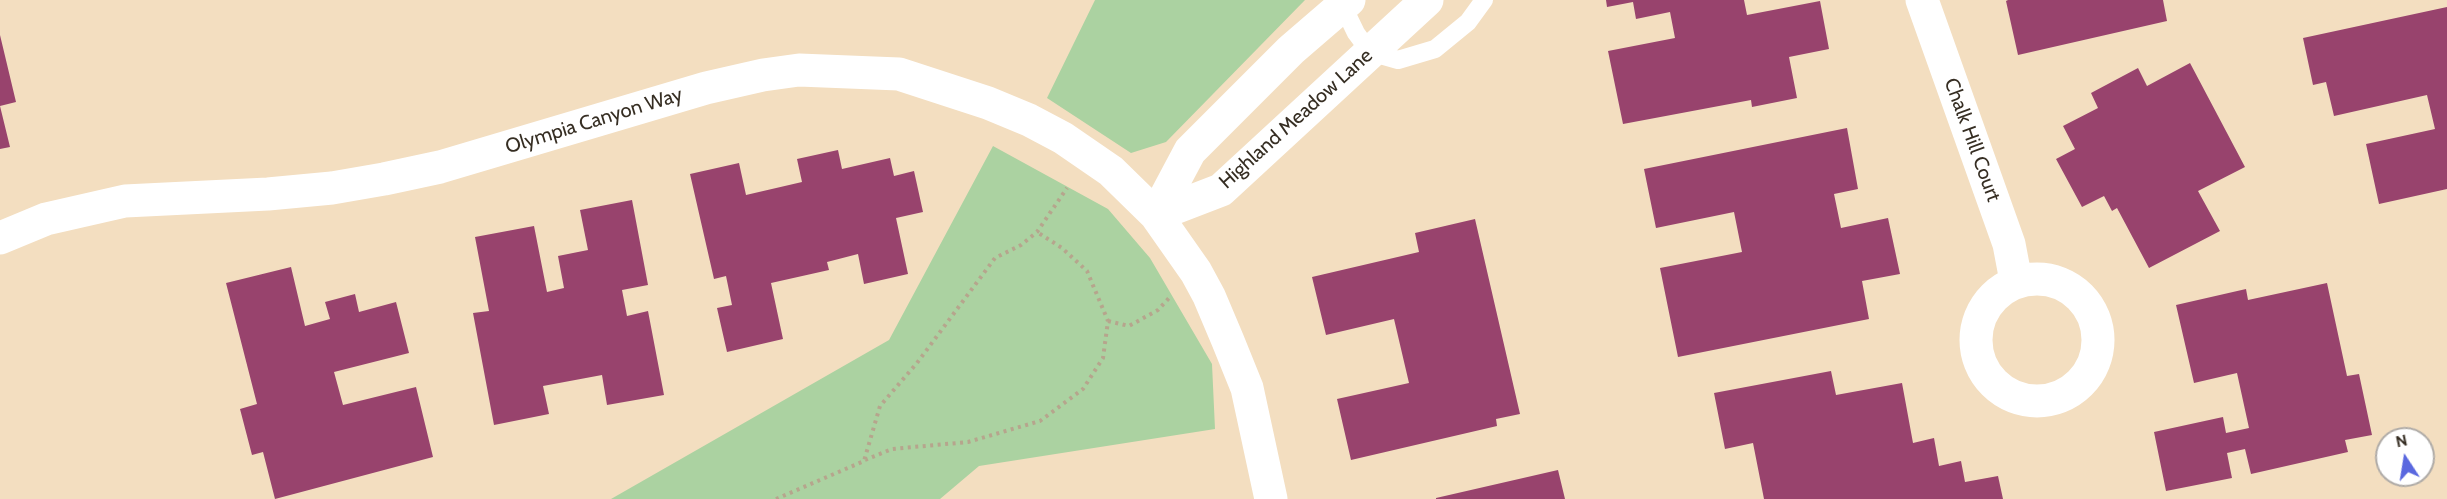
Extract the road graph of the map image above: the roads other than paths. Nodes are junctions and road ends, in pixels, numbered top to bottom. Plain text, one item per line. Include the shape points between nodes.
1 (1427, 0) edge
2 (1484, 0) edge
3 (1922, 0) edge
4 (1344, 2) edge
5 (1370, 52) junction
6 (1156, 215) junction
7 (0, 237) edge
8 (2016, 281) dead end
9 (1271, 499) edge

1 - 5 street, Highland Meadow Lane
2 - 5 lane via 1468,22 1435,49 1398,60
3 - 8 street, Chalk Hill Court via 2009,244
4 - 5 lane
4 - 6 street via 1190,151
5 - 6 street, Highland Meadow Lane via 1221,190
6 - 7 street, Olympia Canyon Way via 1091,157 1029,120 988,102 899,75 799,70 706,87 440,167 384,179 268,194 125,201 46,219
6 - 9 street, Olympia Canyon Way via 1209,296 1246,388

